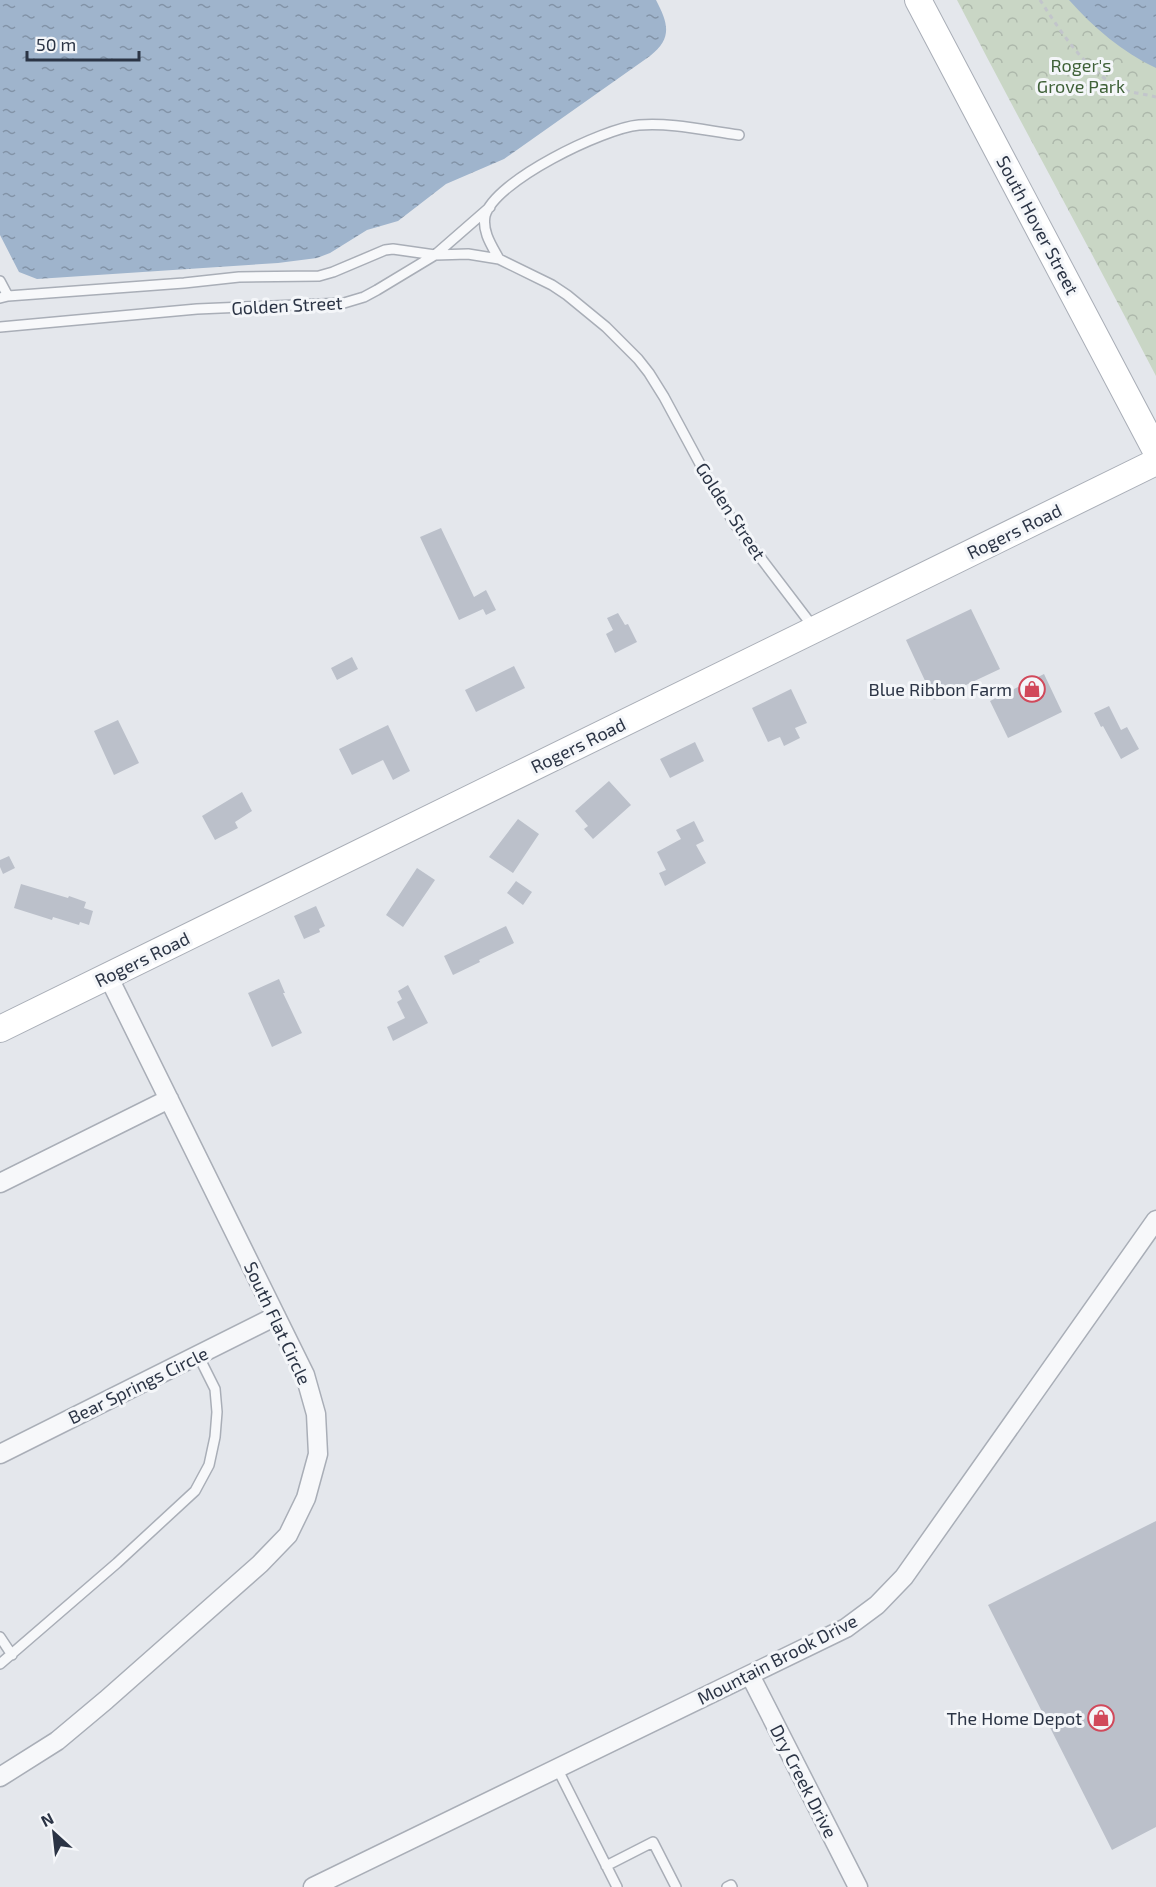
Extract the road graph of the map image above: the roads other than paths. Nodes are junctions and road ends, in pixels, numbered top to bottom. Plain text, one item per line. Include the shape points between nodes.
1 (918, 0) edge
2 (739, 135) dead end
3 (490, 207) junction
4 (435, 255) junction
5 (499, 259) junction
6 (0, 281) edge
7 (4, 297) edge
8 (0, 327) edge
9 (1156, 451) edge
10 (1156, 462) edge
11 (814, 628) junction
12 (108, 975) junction
13 (0, 1029) edge
14 (169, 1099) junction
15 (0, 1183) edge
16 (1156, 1220) edge
17 (276, 1316) junction
18 (198, 1355) junction
19 (0, 1454) edge
20 (0, 1637) edge
21 (12, 1655) junction
22 (0, 1664) edge
23 (750, 1675) junction
24 (557, 1768) junction
25 (0, 1777) edge
26 (606, 1866) junction
27 (313, 1887) edge
28 (617, 1887) edge
29 (676, 1887) edge
30 (858, 1887) edge

1 - 9 street, South Hover Street
2 - 3 lane via 652,124 617,129 550,160 508,188
3 - 4 lane
3 - 5 lane via 485,228
4 - 5 lane, Golden Street via 468,254
4 - 7 lane via 393,249 319,276 239,277
4 - 8 lane, Golden Street via 370,294 344,303 197,309
5 - 11 lane, Golden Street via 567,294 638,359 734,523
6 - 7 lane
10 - 11 street, Rogers Road
11 - 12 street, Rogers Road
12 - 13 street, Rogers Road
12 - 14 street, South Flat Circle
14 - 15 street
14 - 17 street, South Flat Circle
16 - 23 street, Mountain Brook Drive via 904,1577 877,1605 846,1628
17 - 18 street, Bear Springs Circle
17 - 25 street, South Flat Circle via 305,1375 316,1414 318,1454 306,1498 288,1535 106,1700 57,1741
18 - 19 street, Bear Springs Circle
18 - 21 lane via 215,1389 217,1412 209,1465 195,1491
20 - 21 lane
21 - 22 lane
23 - 24 street, Mountain Brook Drive
23 - 30 street, Dry Creek Drive
24 - 26 lane
24 - 27 street, Mountain Brook Drive via 341,1877
26 - 28 lane
26 - 29 lane via 653,1842

